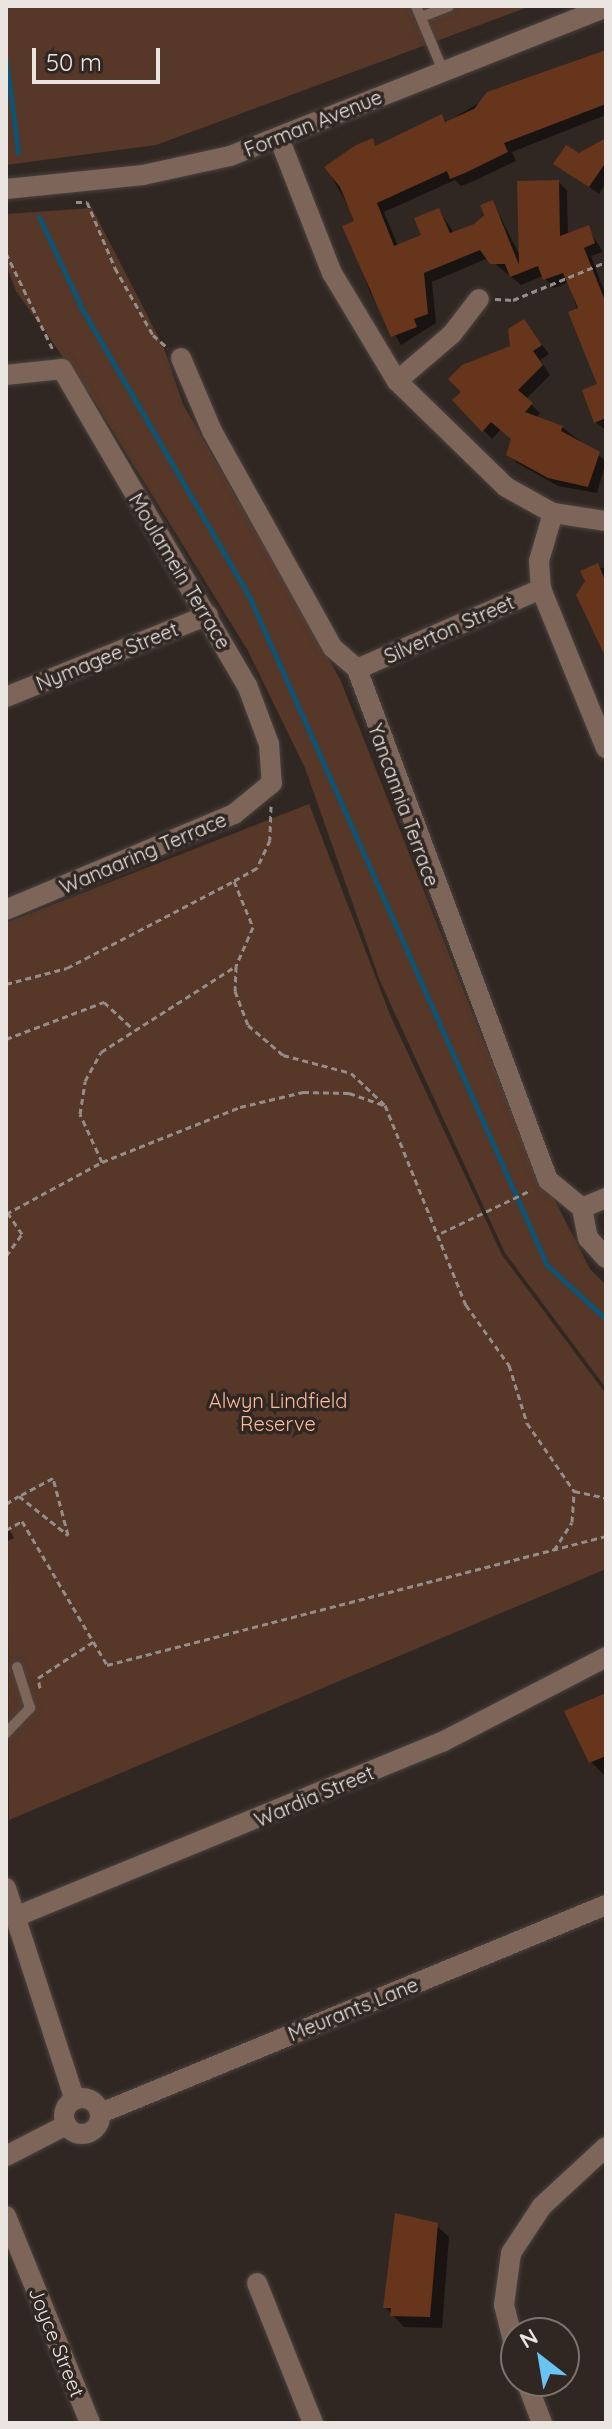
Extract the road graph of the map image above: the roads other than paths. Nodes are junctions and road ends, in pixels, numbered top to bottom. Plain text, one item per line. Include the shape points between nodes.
1 (416, 6) edge
2 (449, 6) edge
3 (606, 7) edge
4 (421, 17) junction
5 (443, 71) junction
6 (279, 138) junction
7 (6, 189) edge
8 (479, 299) road end
9 (181, 358) road end
10 (6, 375) edge
11 (397, 381) junction
12 (553, 513) junction
13 (606, 521) edge
14 (541, 589) junction
15 (208, 615) junction
16 (357, 669) junction
17 (6, 697) edge
18 (606, 748) edge
19 (272, 783) joint
20 (6, 910) edge
21 (606, 1198) edge
22 (582, 1208) junction
23 (606, 1258) edge
24 (606, 1657) edge
25 (17, 1667) dead end
26 (6, 1733) edge
27 (6, 1888) edge
28 (606, 1905) edge
29 (15, 1917) junction
30 (75, 2100) junction
31 (101, 2113) junction
32 (66, 2125) junction
33 (606, 2147) edge
34 (6, 2156) edge
35 (6, 2216) edge
36 (257, 2283) dead end
37 (507, 2317) edge
38 (532, 2397) edge
39 (90, 2423) edge
40 (313, 2423) edge
41 (542, 2423) edge

1 - 4 lane
2 - 4 lane
3 - 5 street, Forman Avenue
4 - 5 lane
5 - 6 street, Forman Avenue
6 - 7 street, Forman Avenue via 181,168
6 - 11 street via 332,273
8 - 11 street via 452,334
9 - 16 street, Yancannia Terrace via 212,431 333,648
10 - 15 street, Moulamein Terrace via 62,369
11 - 12 street via 496,479
12 - 13 street
12 - 14 street via 539,561
14 - 16 street, Silverton Street
14 - 18 street
15 - 17 street, Nymagee Street
15 - 19 street, Moulamein Terrace via 247,685 269,744
16 - 22 street, Yancannia Terrace via 548,1180
19 - 20 street, Wanaaring Terrace via 234,814
21 - 22 street
22 - 23 street via 588,1238
24 - 29 street, Wardia Street via 442,1742
25 - 26 lane via 30,1708
27 - 29 street
28 - 31 street, Meurants Lane
29 - 30 street
30 - 31 street via 90,2099
30 - 32 street via 65,2110
31 - 32 street via 90,2133
32 - 34 street
33 - 37 street via 542,2206 511,2253
35 - 39 street, Joyce Street
36 - 40 street
38 - 41 street

